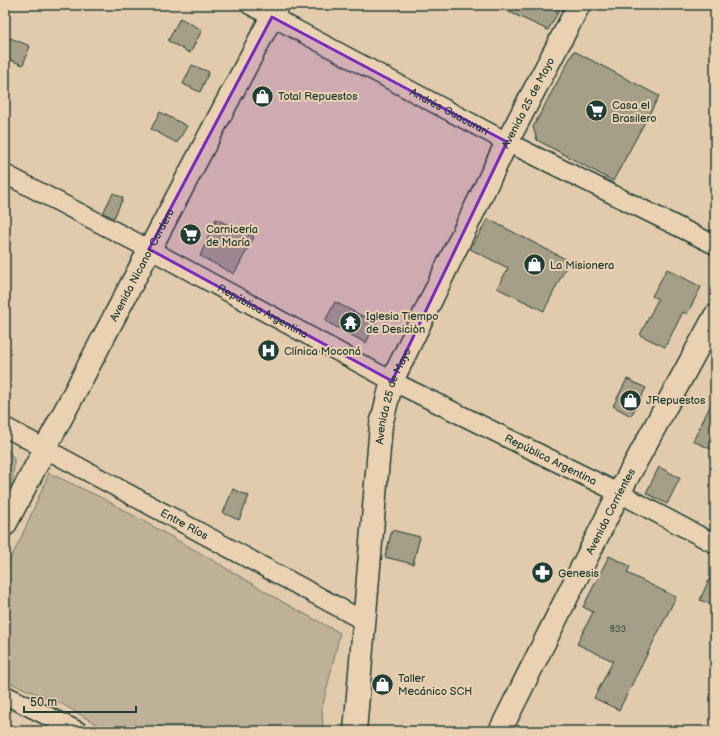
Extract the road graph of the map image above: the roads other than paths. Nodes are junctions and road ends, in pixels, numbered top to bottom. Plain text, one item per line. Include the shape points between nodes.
1 (250, 5) edge
2 (579, 5) edge
3 (275, 11) edge
4 (507, 142) junction
5 (5, 174) edge
6 (715, 245) edge
7 (149, 249) junction
8 (715, 316) edge
9 (392, 381) junction
10 (5, 427) edge
11 (46, 448) junction
12 (619, 493) junction
13 (5, 525) edge
14 (715, 544) edge
15 (364, 621) junction
16 (5, 695) edge
17 (78, 731) edge
18 (355, 731) edge
19 (500, 731) edge

1 - 3 street, Andrés Guacurari
2 - 4 main road, Avenida 25 de Mayo
3 - 4 street, Andrés Guacurari
3 - 7 main road, Avenida Nicanor Cordero
4 - 6 street, Andrés Guacurari
4 - 9 main road, Avenida 25 de Mayo
5 - 7 street, República Argentina
7 - 9 street, República Argentina
7 - 11 main road, Avenida Nicanor Cordero
8 - 12 main road, Avenida Corrientes
9 - 12 street, República Argentina
9 - 15 main road, Avenida 25 de Mayo via 381,425
10 - 11 street, Entre Ríos
11 - 13 main road, Avenida Nicanor Cordero
11 - 15 street, Entre Ríos
12 - 14 street, República Argentina
12 - 19 main road, Avenida Corrientes
15 - 18 main road, Avenida 25 de Mayo
16 - 17 street

